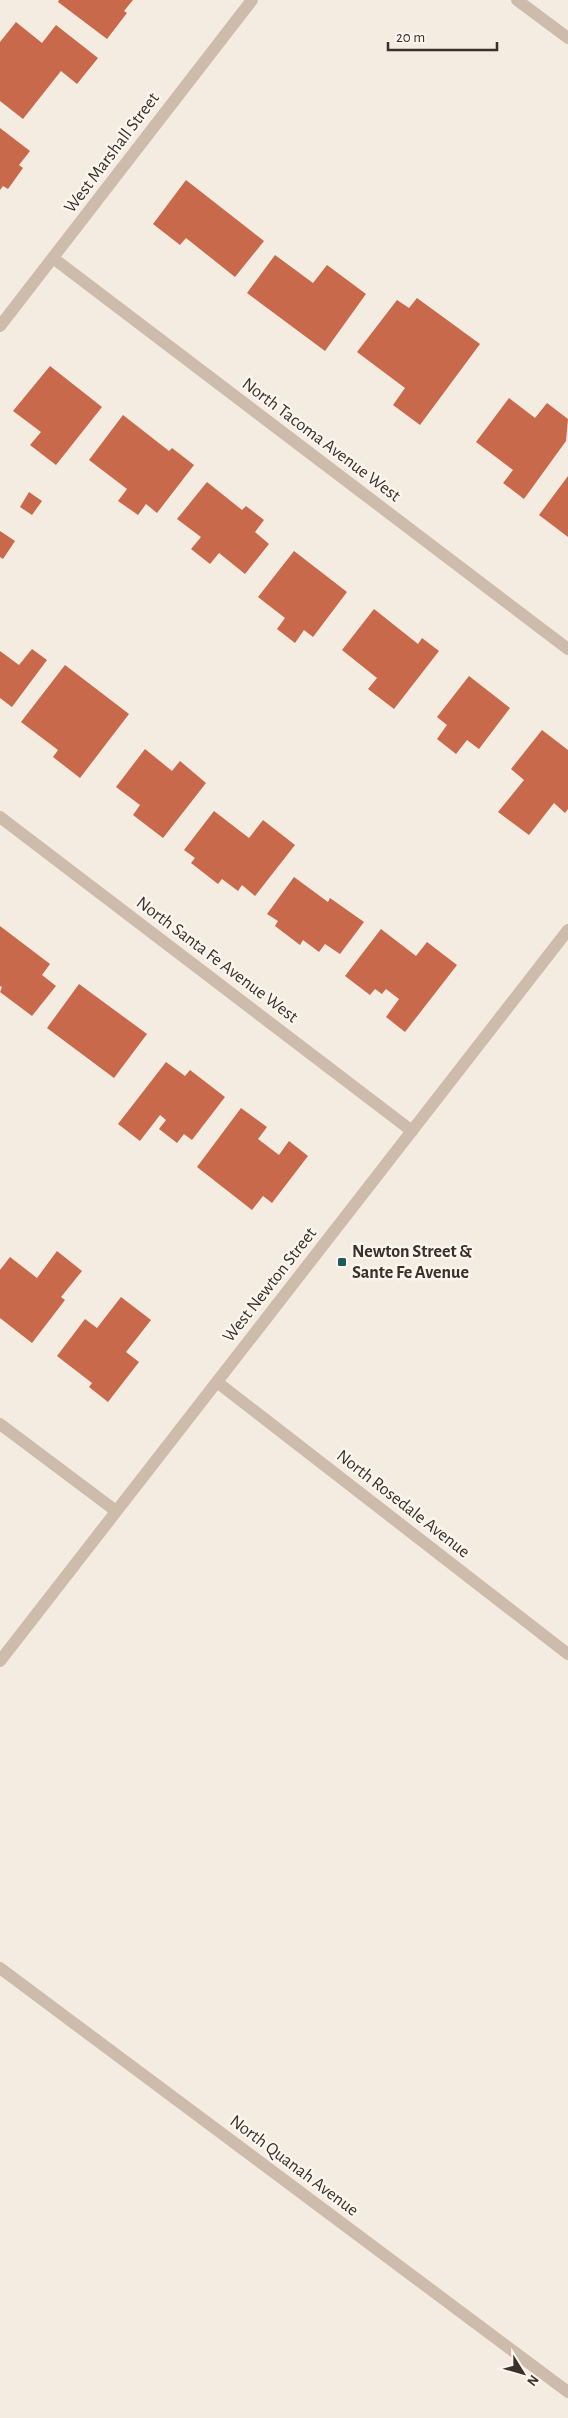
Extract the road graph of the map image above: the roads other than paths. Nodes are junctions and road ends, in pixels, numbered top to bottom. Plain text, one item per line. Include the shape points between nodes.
1 (252, 0) edge
2 (517, 0) edge
3 (568, 38) edge
4 (53, 258) junction
5 (0, 326) edge
6 (568, 649) edge
7 (0, 816) edge
8 (568, 930) edge
9 (412, 1131) junction
10 (217, 1382) junction
11 (0, 1424) edge
12 (116, 1512) junction
13 (568, 1654) edge
14 (0, 1661) edge
15 (0, 1968) edge
16 (568, 2392) edge

1 - 4 street, West Marshall Street
2 - 3 street
4 - 5 street, West Marshall Street
4 - 6 street, North Tacoma Avenue West
7 - 9 street, North Santa Fe Avenue West
8 - 9 street, West Newton Street
9 - 10 street, West Newton Street
10 - 12 street, West Newton Street
10 - 13 street, North Rosedale Avenue
11 - 12 street
12 - 14 street, West Newton Street
15 - 16 street, North Quanah Avenue

